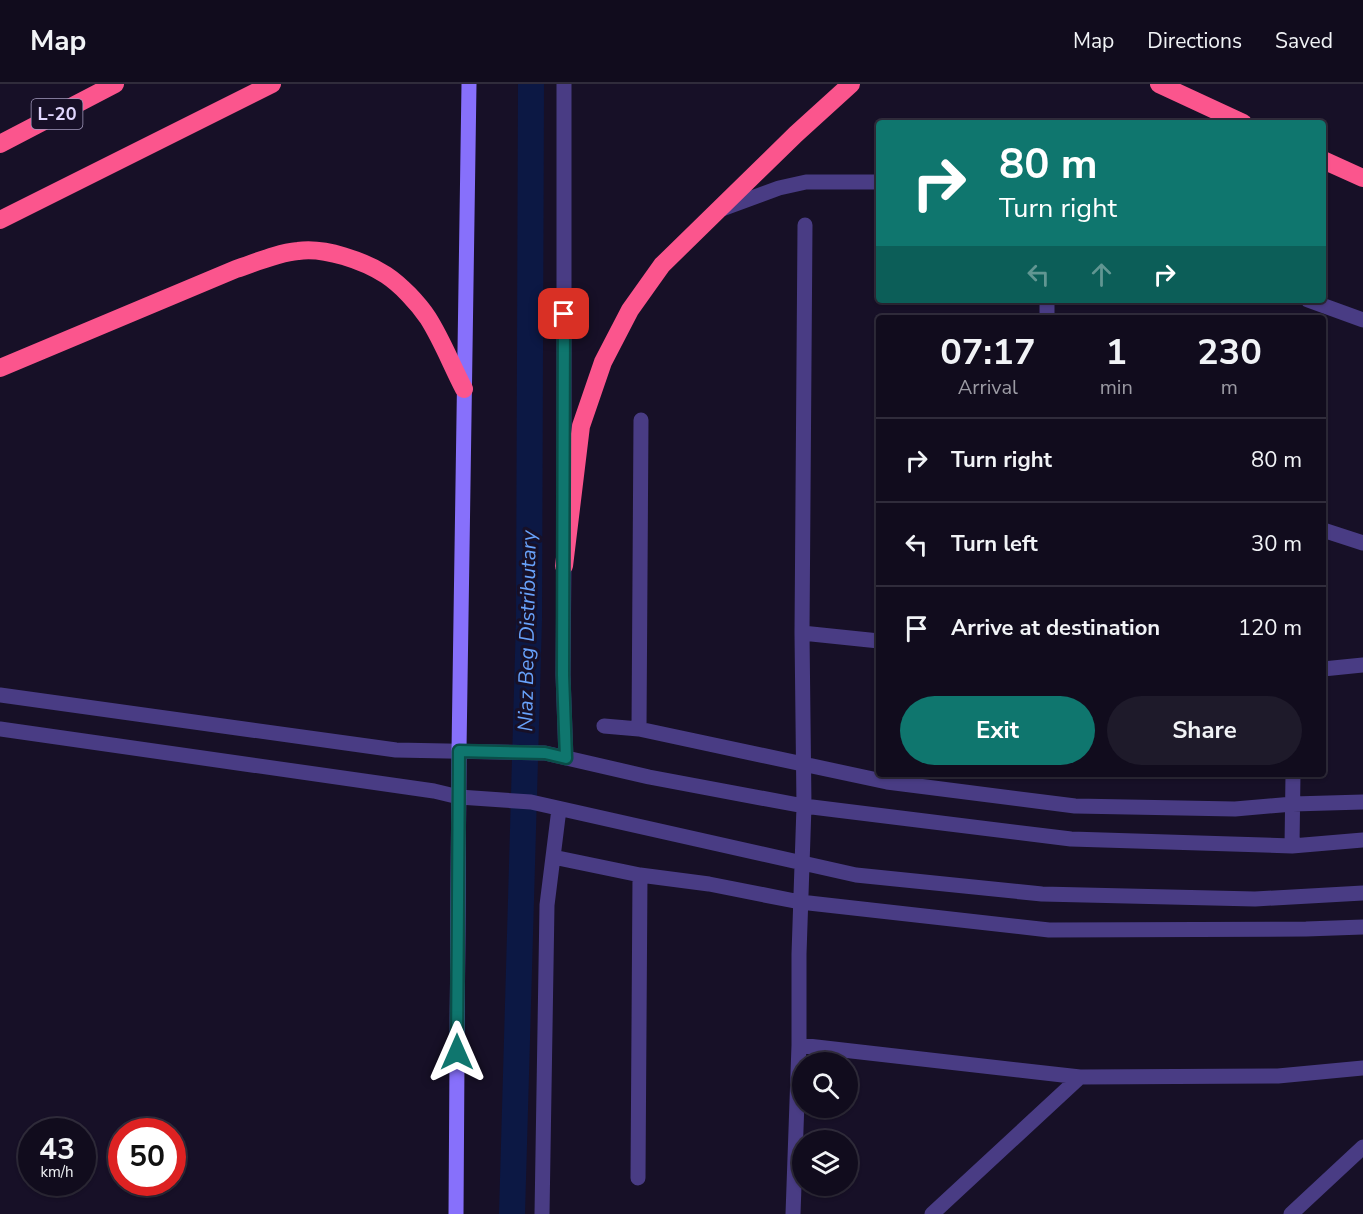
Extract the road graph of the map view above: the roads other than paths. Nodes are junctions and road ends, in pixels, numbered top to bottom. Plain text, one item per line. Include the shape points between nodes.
1 (115, 84) edge
2 (272, 84) edge
3 (469, 84) edge
4 (564, 84) edge
5 (850, 84) edge
6 (1159, 84) edge
7 (1237, 120) edge
8 (0, 144) edge
9 (1326, 161) edge
10 (1363, 178) edge
11 (876, 182) edge
12 (714, 213) junction
13 (0, 220) edge
14 (805, 225) dead end
15 (1316, 303) edge
16 (1363, 320) edge
17 (0, 368) edge
18 (464, 388) junction
19 (641, 420) dead end
20 (1326, 531) edge
21 (1363, 543) edge
22 (564, 566) junction
23 (802, 633) junction
24 (876, 641) edge
25 (1363, 665) edge
26 (1326, 669) edge
27 (0, 695) edge
28 (604, 726) dead end
29 (0, 729) edge
30 (639, 729) junction
31 (459, 751) junction
32 (566, 758) junction
33 (804, 764) junction
34 (1293, 777) edge
35 (459, 797) junction
36 (1363, 802) edge
37 (1293, 804) junction
38 (804, 806) junction
39 (559, 809) junction
40 (1363, 840) edge
41 (1292, 846) junction
42 (553, 857) junction
43 (801, 862) junction
44 (640, 875) junction
45 (1363, 893) edge
46 (800, 902) junction
47 (1363, 927) edge
48 (799, 1045) junction
49 (1363, 1068) edge
50 (1080, 1077) junction
51 (1363, 1147) edge
52 (638, 1178) dead end
53 (456, 1214) edge
54 (542, 1214) edge
55 (793, 1214) edge
56 (932, 1214) edge
57 (1291, 1214) edge

1 - 8 highway, L-20
2 - 13 highway
3 - 18 main road
4 - 22 street
5 - 12 highway
6 - 7 highway
9 - 10 highway
11 - 12 street via 806,182
12 - 22 highway via 662,264 630,310 603,362 581,426
14 - 23 street
15 - 16 street
17 - 18 highway via 236,269 301,250 336,254 388,276 428,318
18 - 31 main road
19 - 30 street
20 - 21 street
22 - 32 street
23 - 24 street
23 - 33 street
25 - 26 street
27 - 31 street via 396,750
28 - 30 street
29 - 35 street
30 - 33 street
31 - 32 street via 545,753
31 - 35 main road
32 - 38 street
33 - 37 street via 887,782 1075,806 1235,809
33 - 38 street
34 - 37 street
35 - 39 street via 531,802
35 - 53 main road
36 - 37 street
37 - 41 street
38 - 41 street via 1071,839
38 - 43 street
39 - 42 street
39 - 43 street
40 - 41 street
42 - 44 street
42 - 54 street via 547,905
43 - 45 street via 856,875 1042,894 1255,899
43 - 46 street
44 - 46 street
44 - 52 street
46 - 47 street via 1049,930
46 - 48 street
48 - 50 street
48 - 55 street
49 - 50 street via 1278,1076
50 - 56 street
51 - 57 street

